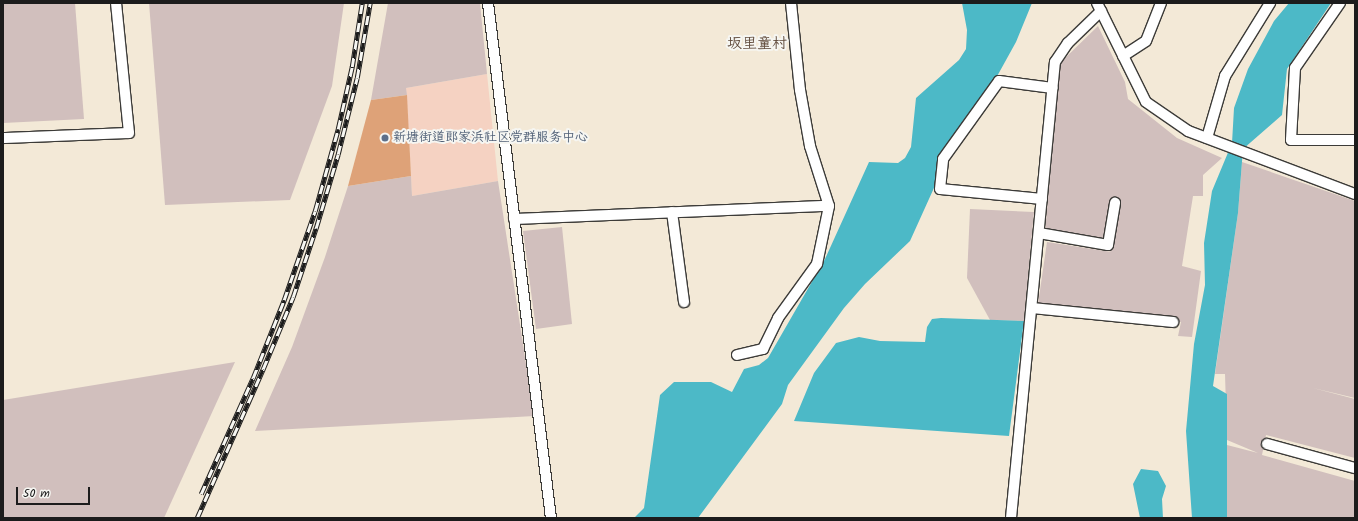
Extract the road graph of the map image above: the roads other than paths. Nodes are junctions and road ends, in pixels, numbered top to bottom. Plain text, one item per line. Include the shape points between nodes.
1 (116, 3) edge
2 (488, 3) edge
3 (791, 3) edge
4 (1161, 3) edge
5 (1270, 3) edge
6 (1340, 3) edge
7 (1099, 7) edge
8 (1123, 56) junction
9 (1052, 88) junction
10 (3, 138) edge
11 (1207, 138) junction
12 (1355, 140) edge
13 (1355, 194) edge
14 (1042, 199) junction
15 (1116, 204) dead end
16 (830, 206) junction
17 (672, 212) junction
18 (514, 219) junction
19 (1039, 233) junction
20 (684, 302) dead end
21 (1032, 308) junction
22 (1173, 322) dead end
23 (737, 355) dead end
24 (1267, 444) dead end
25 (1355, 468) edge
26 (552, 518) edge
27 (1012, 518) edge

1 - 10 street via 129,133
2 - 18 street
3 - 16 street via 800,90 810,146
4 - 8 street via 1146,41
5 - 11 street via 1225,76
6 - 12 street via 1295,68 1291,140
7 - 8 street
7 - 9 street via 1055,62
8 - 11 street via 1146,102 1188,131
9 - 14 street
9 - 14 street via 999,81 943,159 940,189
11 - 13 street
14 - 19 street
15 - 19 street via 1108,245
16 - 17 street
16 - 23 street via 817,264 778,318 763,349
17 - 18 street
17 - 20 street
18 - 26 street
19 - 21 street
21 - 22 street
21 - 27 street
24 - 25 street

